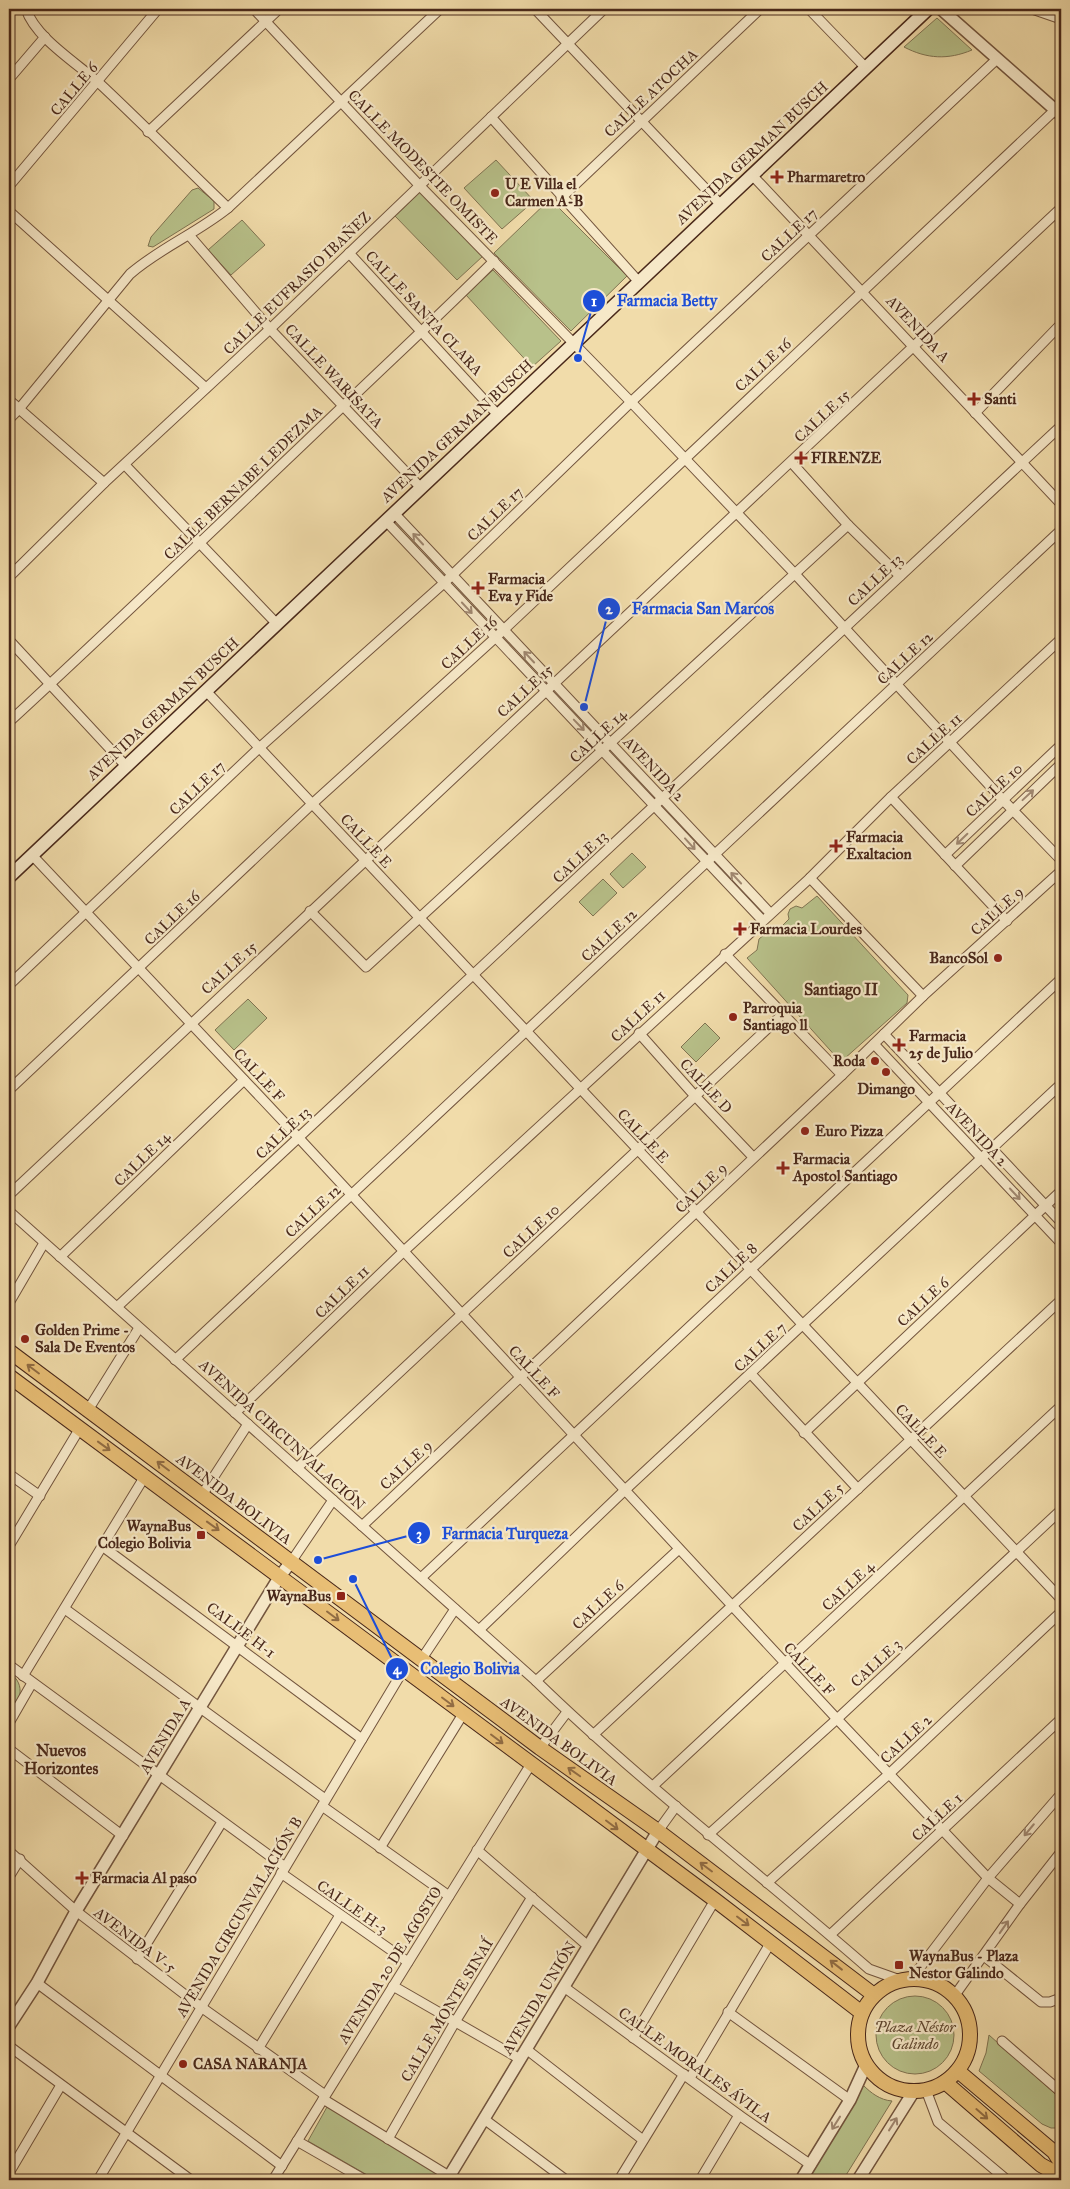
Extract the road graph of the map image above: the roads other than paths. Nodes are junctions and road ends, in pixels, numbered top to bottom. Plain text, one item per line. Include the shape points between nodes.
1 (26, 9) edge
2 (158, 9) edge
3 (254, 9) edge
4 (279, 9) edge
5 (440, 9) edge
6 (535, 9) edge
7 (604, 9) edge
8 (760, 9) edge
9 (809, 9) edge
10 (928, 9) edge
11 (941, 9) edge
12 (1032, 9) edge
13 (1061, 19) edge
14 (266, 22) junction
15 (45, 37) junction
16 (567, 44) junction
17 (997, 59) junction
18 (866, 68) junction
19 (9, 79) edge
20 (98, 82) junction
21 (341, 101) junction
22 (1058, 113) edge
23 (491, 117) junction
24 (640, 121) junction
25 (148, 132) junction
26 (752, 175) junction
27 (419, 185) junction
28 (9, 186) edge
29 (561, 198) junction
30 (721, 205) junction
31 (228, 208) junction
32 (1061, 208) edge
33 (9, 211) edge
34 (809, 234) junction
35 (189, 235) junction
36 (349, 253) junction
37 (494, 261) junction
38 (639, 282) junction
39 (862, 291) junction
40 (108, 300) junction
41 (1061, 324) edge
42 (270, 329) junction
43 (423, 332) junction
44 (574, 344) junction
45 (914, 347) junction
46 (206, 388) junction
47 (9, 400) edge
48 (631, 402) junction
49 (343, 406) junction
50 (19, 409) junction
51 (975, 413) junction
52 (498, 415) junction
53 (9, 419) edge
54 (1061, 426) edge
55 (684, 458) junction
56 (1022, 462) junction
57 (792, 463) junction
58 (125, 465) junction
59 (104, 483) junction
60 (421, 488) junction
61 (1061, 504) edge
62 (736, 513) junction
63 (390, 517) junction
64 (848, 525) junction
65 (1061, 530) edge
66 (199, 545) junction
67 (795, 574) junction
68 (453, 575) junction
69 (900, 576) junction
70 (9, 577) edge
71 (444, 583) junction
72 (277, 624) junction
73 (844, 628) junction
74 (504, 630) junction
75 (495, 638) junction
76 (9, 640) edge
77 (1061, 640) edge
78 (554, 683) junction
79 (50, 684) junction
80 (897, 685) junction
81 (546, 690) junction
82 (206, 691) junction
83 (9, 722) edge
84 (610, 743) junction
85 (951, 743) junction
86 (1061, 745) edge
87 (259, 748) junction
88 (603, 750) junction
89 (1061, 764) edge
90 (126, 766) junction
91 (891, 797) junction
92 (1003, 800) junction
93 (659, 802) junction
94 (312, 804) junction
95 (1013, 809) junction
96 (32, 855) junction
97 (715, 855) junction
98 (945, 855) junction
99 (365, 860) junction
100 (1061, 860) edge
101 (706, 863) junction
102 (955, 866) junction
103 (1061, 871) edge
104 (9, 877) edge
105 (810, 878) junction
106 (310, 911) junction
107 (87, 912) junction
108 (770, 914) junction
109 (420, 918) junction
110 (762, 920) junction
111 (1007, 921) junction
112 (725, 954) junction
113 (138, 969) junction
114 (473, 975) junction
115 (1061, 979) edge
116 (9, 985) edge
117 (923, 996) junction
118 (783, 1014) junction
119 (191, 1022) junction
120 (526, 1031) junction
121 (639, 1033) junction
122 (884, 1034) junction
123 (874, 1044) junction
124 (842, 1075) junction
125 (244, 1080) junction
126 (1061, 1084) edge
127 (580, 1088) junction
128 (9, 1090) edge
129 (938, 1093) junction
130 (695, 1096) junction
131 (928, 1102) junction
132 (298, 1137) junction
133 (638, 1150) junction
134 (992, 1150) junction
135 (753, 1157) junction
136 (982, 1159) junction
137 (1061, 1191) edge
138 (9, 1195) edge
139 (350, 1195) junction
140 (1046, 1205) junction
141 (9, 1212) edge
142 (696, 1212) junction
143 (1035, 1215) junction
144 (1061, 1222) edge
145 (44, 1243) junction
146 (1061, 1243) edge
147 (404, 1252) junction
148 (60, 1257) junction
149 (750, 1269) junction
150 (1061, 1300) edge
151 (9, 1303) edge
152 (116, 1308) junction
153 (462, 1315) junction
154 (803, 1325) junction
155 (139, 1328) junction
156 (9, 1351) edge
157 (175, 1360) junction
158 (751, 1374) junction
159 (9, 1376) edge
160 (520, 1377) junction
161 (857, 1382) junction
162 (1061, 1406) edge
163 (88, 1410) junction
164 (235, 1413) junction
165 (248, 1424) junction
166 (80, 1428) junction
167 (804, 1433) junction
168 (574, 1434) junction
169 (911, 1440) junction
170 (297, 1468) junction
171 (9, 1474) edge
172 (145, 1476) junction
173 (858, 1489) junction
174 (625, 1490) junction
175 (202, 1495) junction
176 (40, 1496) junction
177 (964, 1496) junction
178 (333, 1500) junction
179 (1061, 1510) edge
180 (362, 1526) junction
181 (9, 1546) edge
182 (102, 1546) junction
183 (680, 1549) junction
184 (1016, 1551) junction
185 (291, 1562) junction
186 (280, 1576) junction
187 (421, 1578) junction
188 (1061, 1599) edge
189 (732, 1606) junction
190 (65, 1609) junction
191 (455, 1609) junction
192 (1061, 1612) edge
193 (479, 1630) junction
194 (238, 1645) junction
195 (421, 1660) junction
196 (785, 1663) junction
197 (9, 1665) edge
198 (404, 1669) junction
199 (23, 1676) junction
200 (536, 1681) junction
201 (32, 1683) junction
202 (200, 1708) junction
203 (567, 1712) junction
204 (463, 1714) junction
205 (1061, 1718) edge
206 (837, 1719) junction
207 (9, 1724) edge
208 (593, 1734) junction
209 (362, 1739) junction
210 (540, 1748) junction
211 (9, 1750) edge
212 (531, 1764) junction
213 (889, 1774) junction
214 (159, 1776) junction
215 (653, 1786) junction
216 (1061, 1794) edge
217 (324, 1803) junction
218 (676, 1806) junction
219 (222, 1822) junction
220 (658, 1831) junction
221 (943, 1831) junction
222 (708, 1835) junction
223 (123, 1836) junction
224 (380, 1848) junction
225 (478, 1850) junction
226 (646, 1850) junction
227 (9, 1851) edge
228 (1061, 1852) edge
229 (20, 1859) junction
230 (283, 1870) junction
231 (9, 1878) edge
232 (988, 1878) junction
233 (767, 1883) junction
234 (449, 1896) junction
235 (532, 1897) junction
236 (715, 1900) junction
237 (1020, 1904) junction
238 (76, 1911) junction
239 (340, 1916) junction
240 (830, 1935) junction
241 (771, 1942) junction
242 (588, 1946) junction
243 (984, 1956) junction
244 (137, 1959) junction
245 (408, 1962) junction
246 (906, 1979) junction
247 (36, 1983) junction
248 (393, 1986) junction
249 (564, 1987) junction
250 (874, 1995) junction
251 (955, 1995) junction
252 (1061, 1998) edge
253 (201, 2007) junction
254 (728, 2012) junction
255 (862, 2013) junction
256 (455, 2022) junction
257 (9, 2026) edge
258 (633, 2038) junction
259 (1002, 2041) dead end
260 (9, 2046) edge
261 (258, 2049) junction
262 (526, 2049) junction
263 (520, 2059) junction
264 (866, 2065) junction
265 (958, 2071) junction
266 (687, 2076) junction
267 (160, 2077) junction
268 (945, 2082) junction
269 (61, 2085) junction
270 (920, 2090) junction
271 (1061, 2092) edge
272 (324, 2097) junction
273 (850, 2100) junction
274 (739, 2115) junction
275 (484, 2120) junction
276 (127, 2132) junction
277 (388, 2139) junction
278 (643, 2140) junction
279 (297, 2141) junction
280 (1060, 2154) edge
281 (810, 2164) junction
282 (282, 2166) junction
283 (9, 2173) edge
284 (1061, 2176) edge
285 (555, 2177) edge
286 (448, 2178) edge
287 (186, 2179) edge
288 (361, 2179) edge
289 (98, 2180) edge
290 (273, 2180) edge
291 (566, 2180) edge
292 (619, 2180) edge
293 (700, 2180) edge
294 (801, 2180) edge
295 (858, 2180) edge
296 (1007, 2180) edge

1 - 15 street via 31,22
2 - 20 street, CALLE 6
3 - 14 street, CALLE MODESTIE OMISTE
4 - 14 street
5 - 21 street
6 - 16 street
7 - 16 street, CALLE EUFRASIO IBAÑEZ
8 - 24 street, CALLE ATOCHA
9 - 18 street
10 - 18 main road, AVENIDA GERMAN BUSCH
11 - 17 street
12 - 13 street
14 - 21 street, CALLE MODESTIE OMISTE
14 - 25 street
15 - 19 street
15 - 20 street
16 - 23 street, CALLE EUFRASIO IBAÑEZ
16 - 24 street
17 - 22 street
17 - 34 street, CALLE 17
18 - 26 main road, AVENIDA GERMAN BUSCH
20 - 25 street
20 - 28 street, CALLE 6
21 - 27 street, CALLE MODESTIE OMISTE
21 - 31 street
22 - 39 street, CALLE 16
23 - 27 street, CALLE EUFRASIO IBAÑEZ
23 - 29 street
24 - 29 street, CALLE ATOCHA
24 - 30 street
25 - 31 street
26 - 30 main road, AVENIDA GERMAN BUSCH
26 - 34 street, AVENIDA A
27 - 36 street, CALLE EUFRASIO IBAÑEZ
27 - 37 street, CALLE MODESTIE OMISTE
29 - 38 street
30 - 38 main road, AVENIDA GERMAN BUSCH
31 - 35 street
32 - 45 street, CALLE 15
33 - 40 street
34 - 39 street, AVENIDA A
34 - 48 street, CALLE 17
35 - 40 street via 148,259
35 - 42 street, CALLE WARISATA
36 - 42 street, CALLE EUFRASIO IBAÑEZ
36 - 43 street, CALLE SANTA CLARA
37 - 43 street, CALLE BERNABE LEDEZMA
37 - 44 street, CALLE MODESTIE OMISTE
38 - 44 main road, AVENIDA GERMAN BUSCH
39 - 45 street, AVENIDA A
39 - 55 street, CALLE 16
40 - 46 street
40 - 50 street
41 - 51 street
42 - 46 street, CALLE EUFRASIO IBAÑEZ
42 - 49 street, CALLE WARISATA
43 - 49 street, CALLE BERNABE LEDEZMA
43 - 52 street, CALLE SANTA CLARA
44 - 48 street, CALLE MODESTIE OMISTE
44 - 52 main road, AVENIDA GERMAN BUSCH
45 - 51 street, AVENIDA A
45 - 57 street, CALLE 15
46 - 58 street, CALLE EUFRASIO IBAÑEZ
47 - 50 street
48 - 55 street, CALLE MODESTIE OMISTE
48 - 68 street, CALLE 17
49 - 60 street, CALLE WARISATA
49 - 66 street, CALLE BERNABE LEDEZMA
50 - 53 street
50 - 59 street
51 - 56 street, AVENIDA A
52 - 60 main road, AVENIDA GERMAN BUSCH
54 - 56 street, CALLE 13
55 - 62 street, CALLE MODESTIE OMISTE
55 - 74 street, CALLE 16
56 - 61 street, AVENIDA A
56 - 69 street, CALLE 13
57 - 62 street, CALLE 15
57 - 64 street
58 - 59 street, CALLE EUFRASIO IBAÑEZ
58 - 66 street
59 - 70 street, CALLE EUFRASIO IBAÑEZ
60 - 63 main road, AVENIDA GERMAN BUSCH
62 - 67 street, CALLE MODESTIE OMISTE
62 - 78 street, CALLE 15
68 -> 63 street, AVENIDA 2
63 - 71 street, AVENIDA 2
63 - 72 main road, AVENIDA GERMAN BUSCH
64 - 67 street, CALLE 14
64 - 69 street
65 - 80 street, CALLE 12
66 - 72 street
66 - 79 street, CALLE BERNABE LEDEZMA
67 - 73 street, CALLE MODESTIE OMISTE
67 - 84 street, CALLE 14
68 - 71 street, CALLE 17
68 - 74 street, AVENIDA 2
69 - 73 street, CALLE 13
71 -> 75 street, AVENIDA 2
71 - 87 street, CALLE 17
72 - 82 main road, AVENIDA GERMAN BUSCH
73 - 80 street, CALLE MODESTIE OMISTE
73 - 93 street, CALLE 13
74 - 75 street, CALLE 16
78 -> 74 street, AVENIDA 2
75 - 81 street, AVENIDA 2
75 - 94 street, CALLE 16
76 - 79 street
77 - 85 street, CALLE 11
78 - 81 street, CALLE 15
78 - 84 street, AVENIDA 2
79 - 83 street, CALLE BERNABE LEDEZMA
79 - 90 street
80 - 85 street, CALLE MODESTIE OMISTE
80 - 97 street, CALLE 12
81 -> 88 street, AVENIDA 2
81 - 99 street, CALLE 15
82 - 87 street, CALLE E
82 - 90 main road, AVENIDA GERMAN BUSCH
84 - 88 street, CALLE 14
84 - 93 street, AVENIDA 2
85 - 91 street, CALLE 11
85 - 92 street, CALLE MODESTIE OMISTE
86 - 92 street, CALLE 10
87 - 94 street, CALLE E
87 - 107 street, CALLE 17
88 - 93 street, AVENIDA 2
88 - 109 street, CALLE 14
95 -> 89 street, CALLE 10
90 - 96 main road, AVENIDA GERMAN BUSCH
91 - 98 street
91 - 105 street, CALLE 11
92 - 95 street, CALLE MODESTIE OMISTE
92 -> 98 street, CALLE 10
93 - 97 street, AVENIDA 2
93 -> 101 street, AVENIDA 2
93 - 114 street, CALLE 13
94 - 99 street, CALLE E
94 - 113 street, CALLE 16
95 - 100 street, CALLE MODESTIE OMISTE
95 - 102 street, CALLE 10
96 - 104 main road, AVENIDA GERMAN BUSCH
96 - 107 street, CALLE F
97 - 101 street, CALLE 12
108 -> 97 street, AVENIDA 2
98 - 102 street
99 - 106 street, CALLE 15
99 - 109 street, CALLE E
101 - 110 street, AVENIDA 2
101 - 120 street, CALLE 12
102 - 111 street
103 - 111 street, CALLE 9
105 - 108 street, CALLE 11
105 - 117 street
106 - 109 street, CALLE 14 via 366,967
106 - 119 street, CALLE 15
107 - 113 street, CALLE F
107 - 116 street, CALLE 17
108 - 110 street, CALLE 11
109 - 114 street, CALLE E
110 - 112 street, CALLE 11
111 - 117 street, CALLE 9
112 - 118 street
112 - 121 street, CALLE 11
113 - 119 street, CALLE F
113 - 128 street, CALLE 16
114 - 120 street, CALLE E
114 - 132 street, CALLE 13
115 - 129 street, CALLE 8
117 - 122 street, CALLE 9
118 - 124 street
118 - 130 street, CALLE 10
119 - 125 street, CALLE F
119 - 138 street, CALLE 15
120 - 127 street, CALLE E
120 - 139 street, CALLE 12
121 - 127 street, CALLE 11
121 - 130 street, CALLE D
122 - 123 street, CALLE 9
122 - 129 street, AVENIDA 2
123 - 124 street, CALLE 9
123 - 131 street, AVENIDA 2
124 - 135 street, CALLE 9
125 - 132 street, CALLE F
125 - 148 street, CALLE 14
126 - 134 street, CALLE 7
127 - 133 street, CALLE E
127 - 147 street, CALLE 11
129 - 131 street, CALLE 8
129 - 134 street, AVENIDA 2
130 - 133 street, CALLE 10
130 - 135 street, CALLE D
131 - 136 street, AVENIDA 2
131 - 149 street, CALLE 8
132 - 139 street, CALLE F
132 - 152 street, CALLE 13
133 - 142 street, CALLE E
133 - 153 street, CALLE 10
134 - 136 street, CALLE 7
134 - 140 street, AVENIDA 2
135 - 142 street, CALLE 9
136 -> 143 street, AVENIDA 2
136 - 154 street, CALLE 7
137 - 140 street, CALLE 6
139 - 147 street, CALLE F
139 - 157 street, CALLE 12
140 - 143 street, CALLE 6
140 - 144 street, AVENIDA 2
141 - 145 street, AVENIDA CIRCUNVALACIÓN
142 - 149 street, CALLE E
142 - 160 street, CALLE 9
143 - 146 street, AVENIDA 2
143 - 161 street, CALLE 6
145 - 148 street, AVENIDA CIRCUNVALACIÓN
145 - 151 street
147 - 153 street, CALLE F
147 - 164 street, CALLE 11
148 - 152 street, AVENIDA CIRCUNVALACIÓN
149 - 154 street, CALLE E
149 - 168 street, CALLE 8
150 - 169 street, CALLE 5
152 - 155 street, AVENIDA CIRCUNVALACIÓN
153 - 160 street, CALLE F
153 - 170 street, CALLE 10
154 - 158 street, CALLE 7
154 - 161 street, CALLE E
155 - 157 street, AVENIDA CIRCUNVALACIÓN
155 - 163 street
163 -> 156 main road, AVENIDA BOLIVIA
157 - 164 street, AVENIDA CIRCUNVALACIÓN
158 - 167 street
158 - 174 street, CALLE 7
159 - 166 main road
160 - 168 street, CALLE F
160 - 180 street, CALLE 9
161 - 167 street, CALLE 6
161 - 169 street, CALLE E
162 - 177 street, CALLE 4
175 -> 163 main road, AVENIDA BOLIVIA
164 - 165 street, AVENIDA CIRCUNVALACIÓN
165 - 170 street, AVENIDA CIRCUNVALACIÓN
165 - 175 street
166 -> 172 main road
166 - 176 street
167 - 173 street
168 - 174 street, CALLE F
168 - 187 street, CALLE 8
169 - 173 street, CALLE 5
169 - 177 street, CALLE E
170 - 178 street, AVENIDA CIRCUNVALACIÓN
171 - 176 street
172 - 182 street
172 -> 186 main road
173 - 189 street, CALLE 5
174 - 183 street, CALLE F
174 - 193 street, CALLE 7
175 - 185 main road, AVENIDA BOLIVIA
176 - 181 street
177 - 184 street, CALLE E
177 - 196 street, CALLE 4
178 - 180 street, AVENIDA CIRCUNVALACIÓN
178 - 185 street
179 - 184 street, CALLE 3
180 - 187 street, AVENIDA CIRCUNVALACIÓN
182 - 190 street
182 - 194 street, CALLE H-1
183 - 189 street, CALLE F
183 - 200 street, CALLE 6
184 - 188 street, CALLE E
184 - 206 street, CALLE 3
185 - 186 street, AVENIDA A
185 - 195 main road, AVENIDA BOLIVIA
186 - 194 street, AVENIDA A
186 -> 198 main road
187 - 191 street, AVENIDA CIRCUNVALACIÓN
189 - 196 street, CALLE F
189 - 208 street, CALLE 5
190 - 199 street
190 - 202 street
191 - 193 street, AVENIDA CIRCUNVALACIÓN
191 - 195 street
192 - 213 street, CALLE 2
193 - 200 street, AVENIDA CIRCUNVALACIÓN
194 - 202 street, AVENIDA A
194 - 209 street, CALLE H-1
195 - 210 main road, AVENIDA BOLIVIA
196 - 206 street, CALLE F
196 - 215 street, CALLE 4
197 - 199 street, CALLE H-3
198 -> 204 main road
198 - 209 street, AVENIDA CIRCUNVALACIÓN B
199 - 201 street, CALLE H-3
200 - 203 street, AVENIDA CIRCUNVALACIÓN
201 - 207 street
201 - 214 street, CALLE H-3
202 - 214 street, AVENIDA A
202 - 217 street
203 - 208 street, AVENIDA CIRCUNVALACIÓN
203 - 210 street
204 -> 212 main road
204 - 224 street
205 - 221 street, CALLE 1
206 - 213 street, CALLE F
206 - 222 street, CALLE 3
208 - 215 street, AVENIDA CIRCUNVALACIÓN
209 - 217 street, AVENIDA CIRCUNVALACIÓN B
220 -> 210 main road, AVENIDA BOLIVIA
211 - 223 street
212 - 225 street, AVENIDA 20 DE AGOSTO
212 -> 226 main road
213 - 221 street, CALLE F
213 - 233 street, CALLE 2
214 - 219 street, CALLE H-3
214 - 223 street, AVENIDA A
215 - 218 street, AVENIDA CIRCUNVALACIÓN
216 -> 232 street
217 - 224 street
217 - 230 street, AVENIDA CIRCUNVALACIÓN B
218 - 220 street
218 - 222 street, AVENIDA CIRCUNVALACIÓN
219 - 230 street, CALLE H-3
219 - 244 street
220 - 226 street, AVENIDA UNIÓN
250 -> 220 main road, AVENIDA BOLIVIA
221 - 232 street, CALLE F
221 - 240 street, CALLE 1
222 - 233 street, AVENIDA CIRCUNVALACIÓN
223 - 238 street, AVENIDA A
224 - 234 street
225 - 234 street, AVENIDA 20 DE AGOSTO
225 - 235 street
226 - 236 main road
226 - 242 street, AVENIDA UNIÓN
227 - 229 street, AVENIDA V-5
228 - 237 street
229 - 231 street
229 - 238 street, AVENIDA V-5
230 - 239 street, CALLE H-3
230 - 253 street, AVENIDA CIRCUNVALACIÓN B
232 - 237 street, CALLE F
232 - 246 street
233 - 240 street, AVENIDA CIRCUNVALACIÓN
234 - 245 street, AVENIDA 20 DE AGOSTO
235 - 242 street
235 - 256 street, CALLE MONTE SINAÍ
236 -> 241 main road
236 - 258 street
243 -> 237 street
238 - 244 street, AVENIDA V-5
238 - 247 street, AVENIDA A
239 - 245 street, CALLE H-3
239 - 261 street
240 - 246 street, AVENIDA CIRCUNVALACIÓN via 868,1969
241 - 254 street
241 - 255 main road
242 - 249 street, AVENIDA UNIÓN
243 - 251 street
243 - 252 street via 1041,2002
244 - 253 street, AVENIDA V-5
245 - 248 street, AVENIDA 20 DE AGOSTO
246 - 250 main road via 888,1985
246 - 251 main road via 938,1984
247 - 257 street, AVENIDA A
247 - 267 street
248 - 256 street
248 - 272 street, AVENIDA 20 DE AGOSTO
249 - 258 street, CALLE MORALES ÁVILA
249 - 262 street, AVENIDA UNIÓN
250 - 255 main road
251 - 265 main road via 970,2024 971,2041
253 - 261 street, AVENIDA V-5
253 - 267 street, AVENIDA CIRCUNVALACIÓN B
254 - 266 street
254 - 273 street
255 - 264 main road via 858,2040
256 - 263 street
256 - 277 street, CALLE MONTE SINAÍ
258 - 266 street, CALLE MORALES ÁVILA
259 - 271 street
260 - 269 street
261 - 272 street, AVENIDA V-5
262 - 263 street, AVENIDA UNIÓN
262 - 278 street
263 - 275 street, AVENIDA UNIÓN
264 - 270 main road via 886,2083 902,2090
264 - 273 street
265 - 268 main road
265 - 280 main road
266 - 274 street, CALLE MORALES ÁVILA
266 - 278 street
267 - 276 street, AVENIDA CIRCUNVALACIÓN B
267 - 282 street
268 - 270 main road
268 -> 284 main road via 1041,2165
269 - 276 street
269 - 283 street
295 -> 270 street
270 - 296 street via 938,2122
272 - 277 street, AVENIDA V-5
272 - 279 street, AVENIDA 20 DE AGOSTO
273 -> 281 street
274 - 281 street, CALLE MORALES ÁVILA
274 - 293 street
275 - 285 street
275 - 286 street, AVENIDA UNIÓN
276 - 287 street
276 - 289 street, AVENIDA CIRCUNVALACIÓN B
277 - 286 street, AVENIDA V-5
278 - 292 street
279 - 282 street, AVENIDA 20 DE AGOSTO
279 - 288 street
281 - 294 street
282 - 290 street, AVENIDA 20 DE AGOSTO
285 - 291 street

